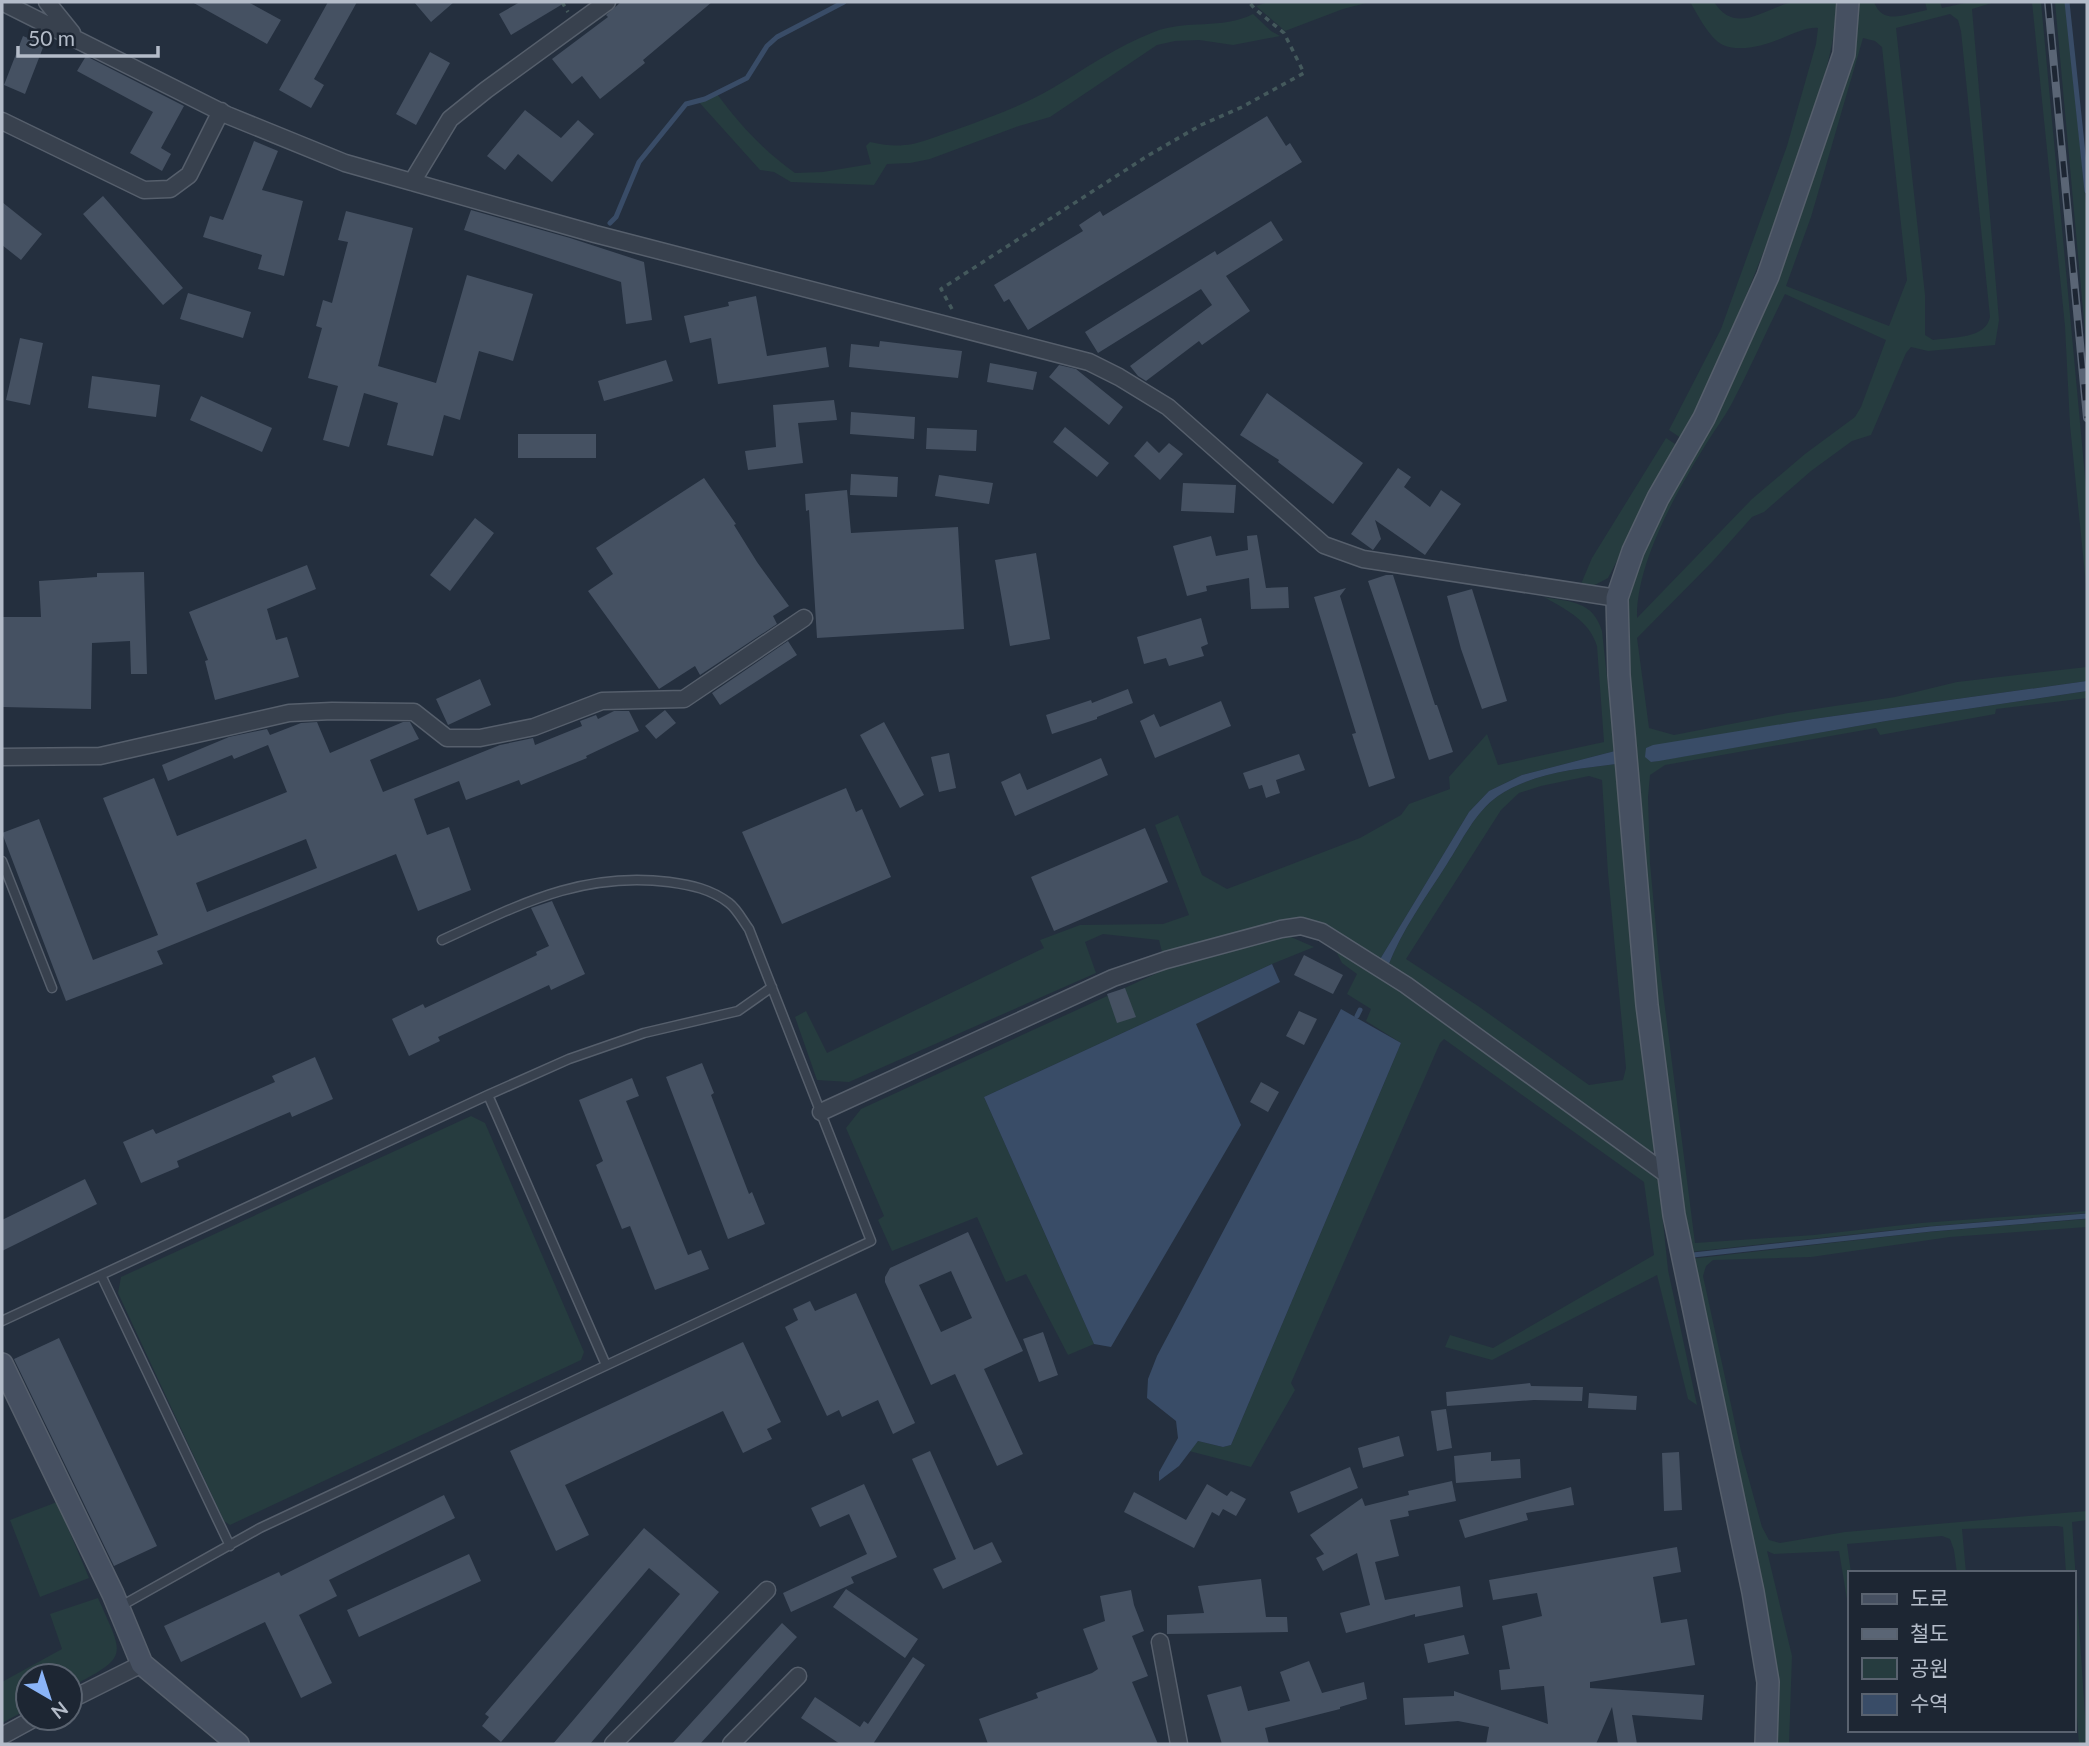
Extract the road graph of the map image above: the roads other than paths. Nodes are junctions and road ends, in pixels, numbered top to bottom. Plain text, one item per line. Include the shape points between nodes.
1 (2, 2) edge
2 (47, 2) edge
3 (607, 2) edge
4 (1848, 2) edge
5 (78, 40) junction
6 (221, 111) junction
7 (2, 121) edge
8 (412, 182) junction
9 (1617, 598) junction
10 (804, 618) dead end
11 (2, 757) edge
12 (2, 861) edge
13 (442, 940) dead end
14 (772, 987) junction
15 (52, 988) dead end
16 (488, 1095) junction
17 (821, 1112) junction
18 (1669, 1176) junction
19 (101, 1275) junction
20 (2, 1321) edge
21 (2, 1364) edge
22 (606, 1365) junction
23 (230, 1546) junction
24 (767, 1590) dead end
25 (118, 1607) junction
26 (1160, 1642) dead end
27 (142, 1664) junction
28 (798, 1676) dead end
29 (84, 1693) edge
30 (238, 1744) edge
31 (613, 1744) edge
32 (731, 1744) edge
33 (1179, 1744) edge
34 (1766, 1744) edge

1 - 5 street
2 - 5 street
3 - 8 street via 450,119
4 - 9 main road via 1844,54 1768,276 1704,418 1633,551
5 - 6 street
6 - 7 street via 189,175 170,189 144,190
6 - 8 street via 345,163
8 - 9 street via 1089,362 1168,407 1324,545 1363,559
9 - 18 main road via 1619,675 1647,1005
10 - 11 street via 684,699 602,701 534,727 480,738 447,738 414,712 289,713 100,756
12 - 15 lane
13 - 14 lane via 526,901 575,885 654,880 697,886 731,904 749,929
14 - 16 lane via 738,1011 644,1033 569,1059
14 - 17 lane
16 - 19 lane
16 - 22 lane
17 - 18 street via 1113,978 1301,926 1322,932 1406,985
17 - 22 lane via 871,1241
18 - 34 main road via 1753,1592 1768,1682
19 - 20 lane
19 - 23 lane
21 - 25 main road
22 - 23 lane
23 - 25 lane
24 - 31 street
25 - 27 main road
26 - 33 street
27 - 29 street
27 - 30 main road
28 - 32 street

